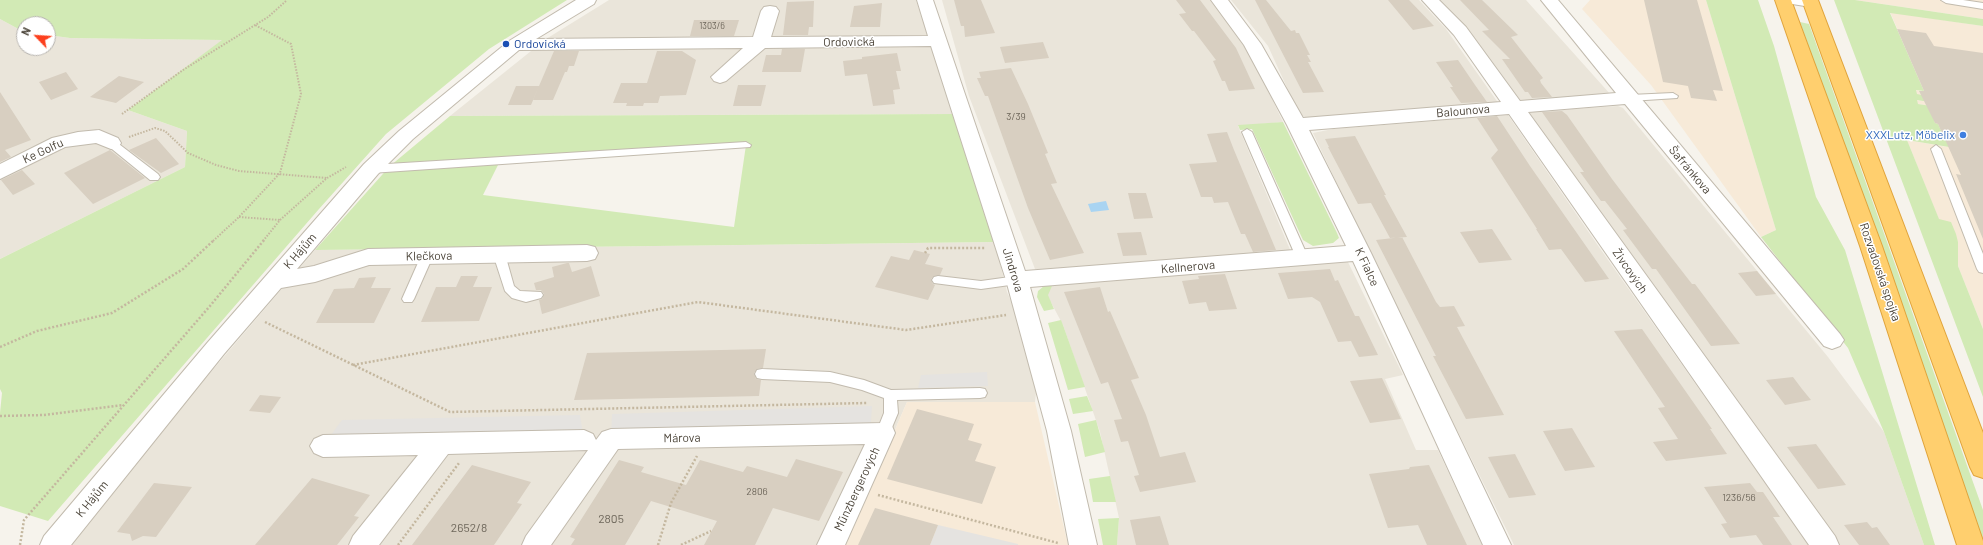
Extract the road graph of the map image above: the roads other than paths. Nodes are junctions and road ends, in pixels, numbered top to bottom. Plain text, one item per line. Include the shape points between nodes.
1 (588, 0) edge
2 (925, 0) edge
3 (1219, 0) edge
4 (1430, 0) edge
5 (1549, 0) edge
6 (1785, 0) edge
7 (1946, 0) edge
8 (1811, 2) edge
9 (1976, 3) edge
10 (770, 11) dead end
11 (939, 41) junction
12 (760, 43) junction
13 (515, 45) junction
14 (720, 77) dead end
15 (1673, 96) dead end
16 (1630, 98) junction
17 (1514, 107) junction
18 (1297, 124) junction
19 (1247, 132) dead end
20 (111, 143) joint
21 (746, 145) dead end
22 (1936, 149) dead end
23 (362, 166) junction
24 (0, 172) edge
25 (154, 177) dead end
26 (587, 253) dead end
27 (1360, 253) junction
28 (499, 254) junction
29 (427, 256) junction
30 (1302, 258) junction
31 (1983, 269) edge
32 (938, 280) dead end
33 (1016, 280) junction
34 (274, 281) junction
35 (537, 295) dead end
36 (408, 299) dead end
37 (1832, 340) dead end
38 (762, 374) dead end
39 (980, 393) dead end
40 (890, 399) junction
41 (883, 433) junction
42 (584, 442) dead end
43 (441, 444) junction
44 (322, 446) dead end
45 (1983, 467) edge
46 (1083, 543) edge
47 (54, 545) edge
48 (363, 545) edge
49 (536, 545) edge
50 (831, 545) edge
51 (1497, 545) edge
52 (1825, 545) edge
53 (1971, 545) edge

1 - 13 street, K Hájům
2 - 11 street, Jindrova
3 - 18 street, K Fialce via 1252,44
4 - 17 street, Živcových via 1460,31
5 - 16 street, Šafránkova
6 - 8 lane
6 - 53 highway, Rozvadovská spojka via 1874,253
7 - 9 lane
8 - 45 highway
10 - 12 street
11 - 12 street, Ordovická
11 - 33 street, Jindrova
12 - 13 street, Ordovická
12 - 14 street
13 - 23 street, K Hájům via 406,135
15 - 16 lane
16 - 17 street, Balounova
16 - 37 street, Šafránkova
17 - 18 street, Balounova
17 - 52 street, Živcových
18 - 27 street, K Fialce
19 - 30 lane
20 - 24 street, Ke Golfu via 99,136 59,142
20 - 25 lane
21 - 23 lane
22 - 31 lane
23 - 34 street, K Hájům
26 - 28 street, Klečkova
27 - 30 street, Kellnerova
27 - 51 street, K Fialce
28 - 29 street, Klečkova
28 - 35 lane via 509,288 516,295
29 - 34 street, Klečkova via 368,257 316,274
29 - 36 lane
30 - 33 street, Kellnerova
32 - 33 lane via 981,285
33 - 46 street, Jindrova via 1059,431
34 - 47 street, K Hájům
38 - 40 lane via 830,377 864,385
39 - 40 lane
40 - 41 lane via 891,413
41 - 49 street, Márova via 611,440
41 - 50 street, Münzbergerových
42 - 43 street
43 - 44 street
43 - 48 street

